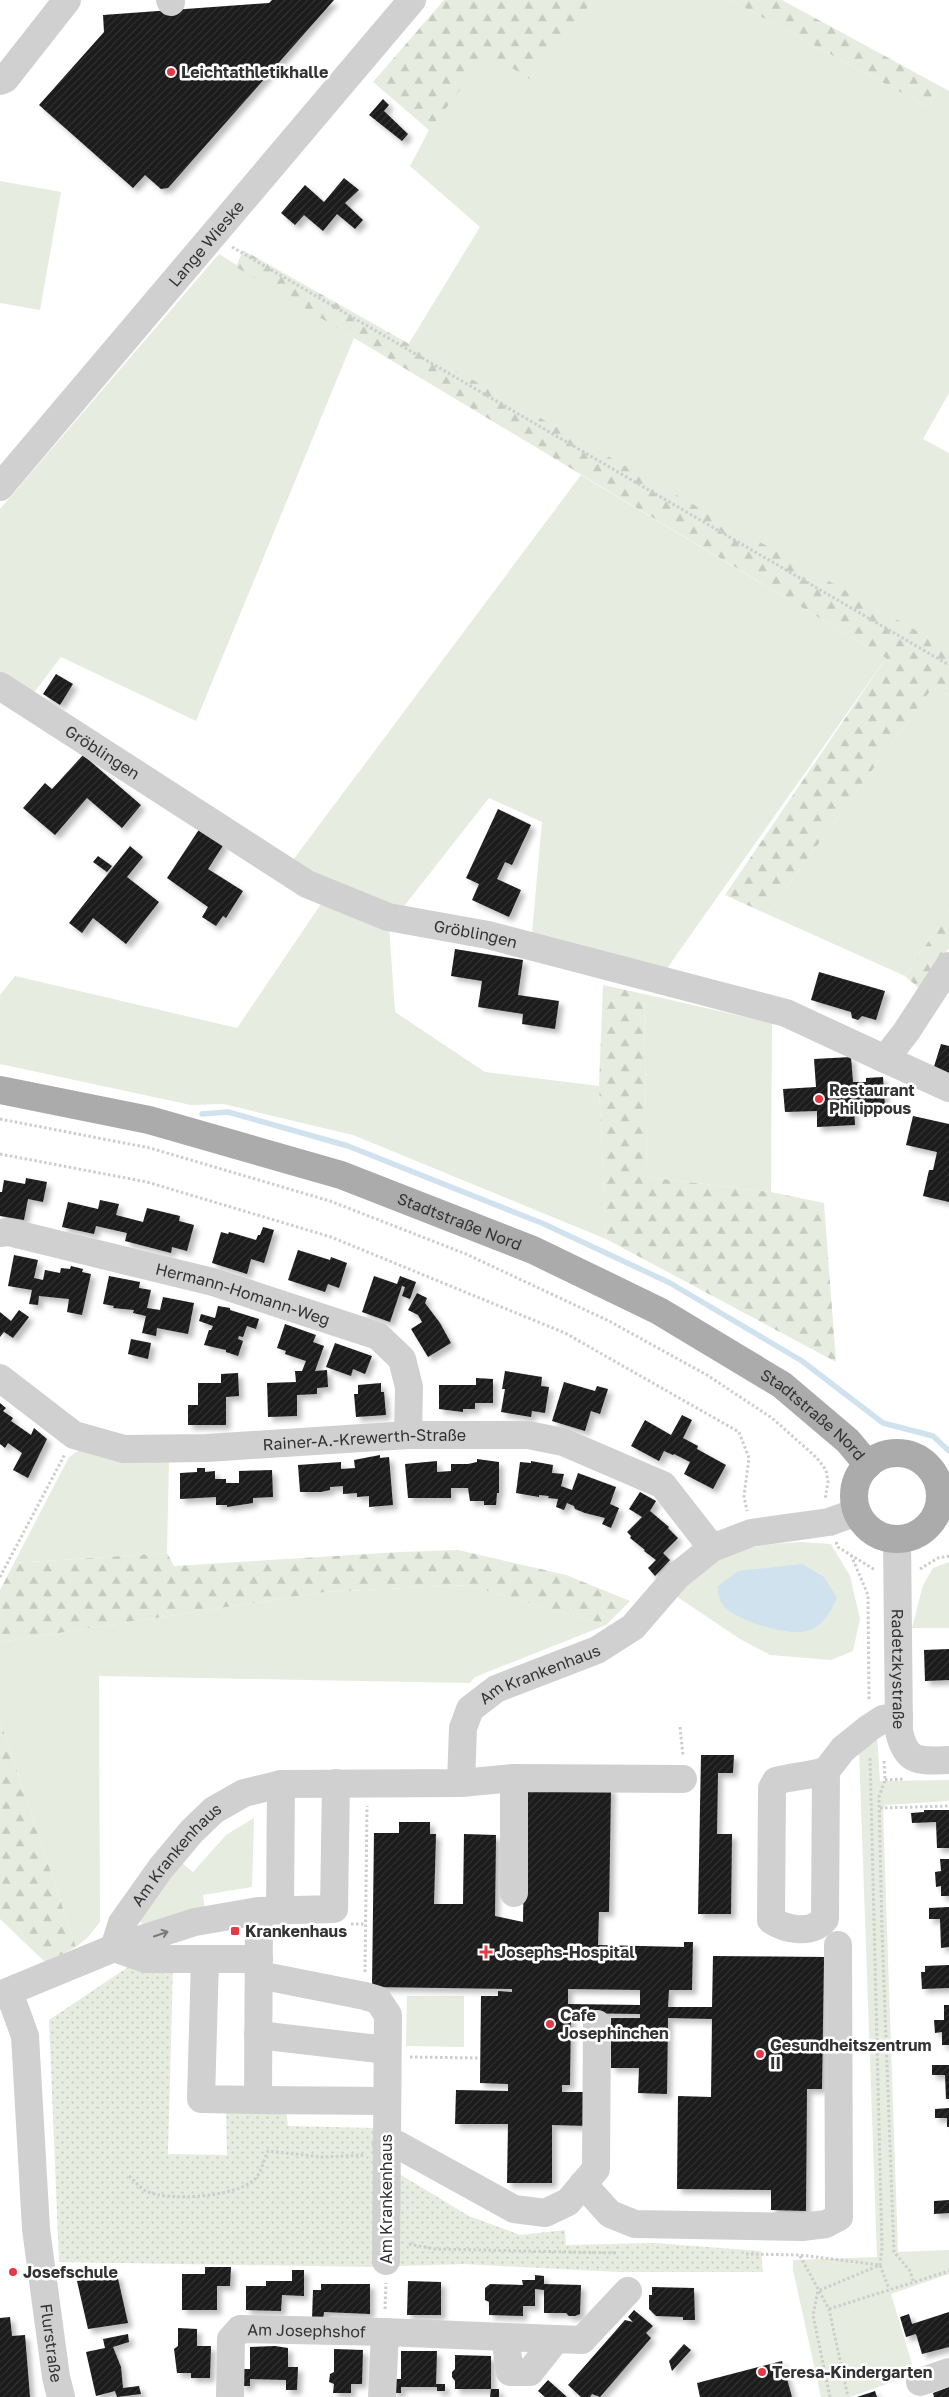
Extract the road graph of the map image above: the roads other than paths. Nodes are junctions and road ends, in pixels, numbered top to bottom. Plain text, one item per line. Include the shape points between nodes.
1 (67, 0) edge
2 (412, 0) edge
3 (0, 82) edge
4 (0, 487) edge
5 (0, 686) edge
6 (949, 966) edge
7 (884, 1059) junction
8 (949, 1088) edge
9 (0, 1090) edge
10 (0, 1233) edge
11 (0, 1378) edge
12 (408, 1435) junction
13 (868, 1464) junction
14 (857, 1512) junction
15 (943, 1513) edge
16 (897, 1539) junction
17 (712, 1548) junction
18 (899, 1716) junction
19 (949, 1760) edge
20 (826, 1771) junction
21 (514, 1778) junction
22 (683, 1779) road end
23 (336, 1783) junction
24 (460, 1783) junction
25 (281, 1784) junction
26 (514, 1893) dead end
27 (270, 1910) junction
28 (838, 1945) dead end
29 (114, 1948) junction
30 (205, 1959) junction
31 (259, 1967) junction
32 (5, 1993) edge
33 (597, 2024) dead end
34 (258, 2035) junction
35 (387, 2053) junction
36 (258, 2100) junction
37 (386, 2101) junction
38 (386, 2148) junction
39 (583, 2184) junction
40 (386, 2248) road end
41 (628, 2291) dead end
42 (385, 2322) junction
43 (949, 2372) edge
44 (920, 2382) dead end
45 (61, 2397) edge
46 (230, 2397) edge
47 (382, 2397) edge

1 - 3 street
2 - 4 street, Lange Wieske
5 - 7 street, Gröblingen via 307,884 388,917 488,935 786,1013
6 - 7 street via 906,1032
7 - 8 street, Gröblingen
9 - 13 main road, Stadtstraße Nord via 149,1120 341,1175 533,1250 659,1312 782,1385 848,1441
10 - 12 street, Hermann-Homann-Weg via 8,1232 213,1282 378,1336 402,1359 409,1387
11 - 12 street, Rainer-A.-Krewerth-Straße via 74,1435 124,1449 208,1448
12 - 17 street, Rainer-A.-Krewerth-Straße via 528,1435 563,1442 663,1485
13 - 14 main road via 856,1482 854,1499
13 - 15 main road via 883,1455 901,1452 925,1463 940,1485
14 - 16 main road via 874,1532
14 - 17 street, Am Krankenhaus via 829,1522 751,1533
15 - 16 main road via 918,1534
16 - 18 street, Radetzkystraße
17 - 24 street, Am Krankenhaus via 678,1576 634,1627 597,1650 496,1689 470,1709 463,1728
18 - 19 street, Radetzkystraße via 902,1745 910,1755 918,1761
18 - 20 street via 883,1718 869,1728 842,1749
20 - 20 street via 825,1920 820,1926 803,1930 782,1928 771,1920 772,1788 776,1781
21 - 22 street
21 - 24 street
21 - 26 street
23 - 24 street, Am Krankenhaus
23 - 25 street, Am Krankenhaus
23 - 27 street via 334,1909
25 - 27 street
25 - 29 street, Am Krankenhaus via 244,1793 208,1815 161,1868 122,1923
29 -> 27 street via 196,1922
27 - 31 street
28 - 39 street via 839,2218 826,2224 802,2226 635,2224 610,2214
29 - 30 street, Am Krankenhaus via 146,1959
29 - 32 street
30 - 31 street, Am Krankenhaus
30 - 36 street via 202,2099
31 - 34 street
31 - 35 street, Am Krankenhaus via 378,2000 388,2015
32 - 45 street, Flurstraße via 25,2036 36,2229
33 - 39 street via 596,2169
34 - 35 street
34 - 36 street
35 - 37 street, Am Krankenhaus
36 - 37 street
37 - 38 street, Am Krankenhaus
38 - 39 street via 398,2145 514,2209 545,2213 568,2202
38 - 40 street, Am Krankenhaus
41 - 42 street, Am Josephshof via 582,2340 505,2337
42 - 46 street, Am Josephshof via 240,2329 231,2339
42 - 47 street, Am Josephshof
43 - 44 street

